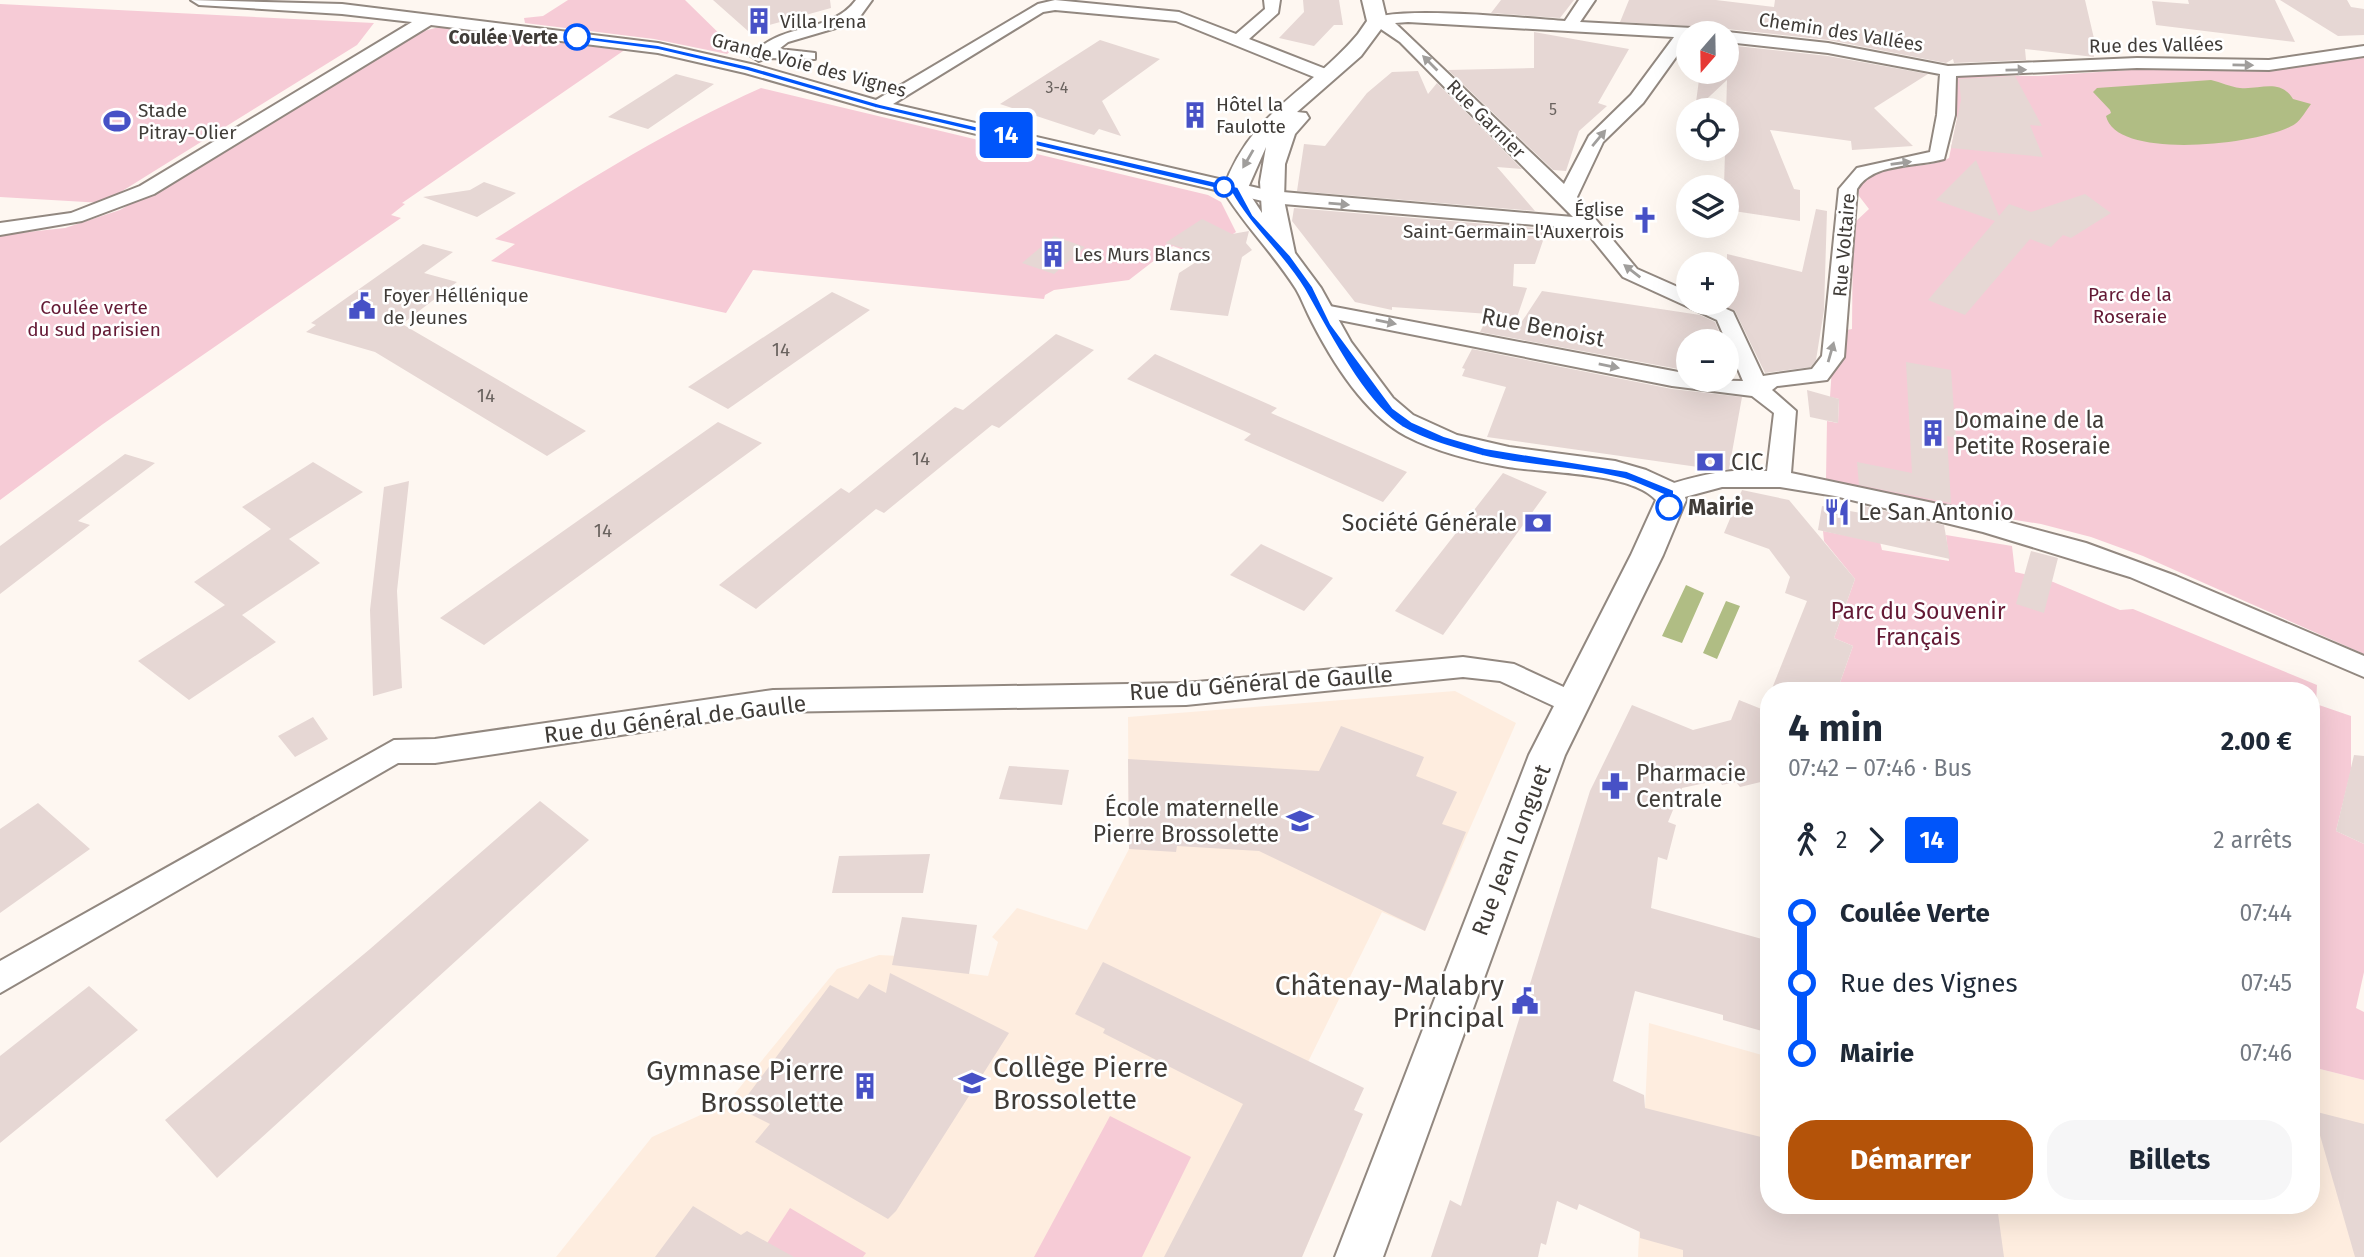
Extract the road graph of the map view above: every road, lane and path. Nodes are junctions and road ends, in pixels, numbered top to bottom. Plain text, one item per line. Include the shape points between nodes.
1 (198, 0) edge
2 (864, 0) edge
3 (1272, 0) edge
4 (1372, 0) edge
5 (1587, 0) edge
6 (316, 3) edge
7 (1389, 17) edge
8 (429, 19) junction
9 (1571, 24) junction
10 (1676, 32) edge
11 (1740, 38) edge
12 (1239, 40) junction
13 (1676, 49) edge
14 (2364, 51) edge
15 (764, 53) junction
16 (809, 56) dead end
17 (744, 68) junction
18 (1948, 71) junction
19 (1325, 75) junction
20 (878, 106) junction
21 (1235, 190) junction
22 (1271, 197) junction
23 (1566, 197) junction
24 (1589, 225) junction
25 (0, 229) edge
26 (1286, 257) junction
27 (1676, 294) edge
28 (1319, 310) junction
29 (1724, 315) edge
30 (1758, 390) junction
31 (1778, 480) junction
32 (1670, 493) junction
33 (2364, 667) edge
34 (1571, 703) junction
35 (0, 978) edge
36 (1360, 1257) edge

1 - 6 street, Grande Voie des Vignes
2 - 15 street via 850,19 782,39
3 - 12 street via 1273,10
4 - 7 street
5 - 9 street
6 - 8 street, Grande Voie des Vignes
7 - 9 street
7 - 19 street
7 - 22 street via 1389,41 1294,122 1280,144
23 -> 7 street, Rue Garnier
8 - 17 street, Grande Voie des Vignes via 658,48
8 - 25 street via 147,190 106,210 52,224
9 - 10 street
11 - 18 street, Chemin des Vallées via 1828,48
12 - 19 street
12 - 20 street via 1179,17 1055,5 1038,9
23 -> 13 street via 1595,140 1637,99
18 -> 14 street, Rue des Vallées via 2137,63 2269,65
15 - 16 street
15 - 17 street
17 - 20 street, Grande Voie des Vignes
30 -> 18 street, Rue Voltaire via 1771,380 1819,375 1833,357 1847,189 1851,180 1874,167 1938,155 1947,115
19 -> 21 street via 1258,142
20 - 21 street, Grande Voie des Vignes
21 - 22 street
21 - 26 street via 1249,216
22 -> 24 street
22 - 26 street
23 - 24 street, Rue Garnier
27 -> 24 street, Rue Garnier via 1630,273
26 - 28 street
28 -> 30 street, Rue Benoist via 1672,379
28 - 32 street via 1389,411 1408,425 1484,452 1627,476
29 - 30 street
30 - 31 street via 1785,411
31 - 32 street via 1706,480
31 - 33 street via 1815,484 2046,540 2140,571
32 - 34 street, Rue Jean Longuet via 1669,507 1647,555
34 - 35 street, Rue du Général de Gaulle via 1504,671 1464,667 1186,694 773,701 435,751 394,752
34 - 36 street, Rue Jean Longuet via 1500,874

